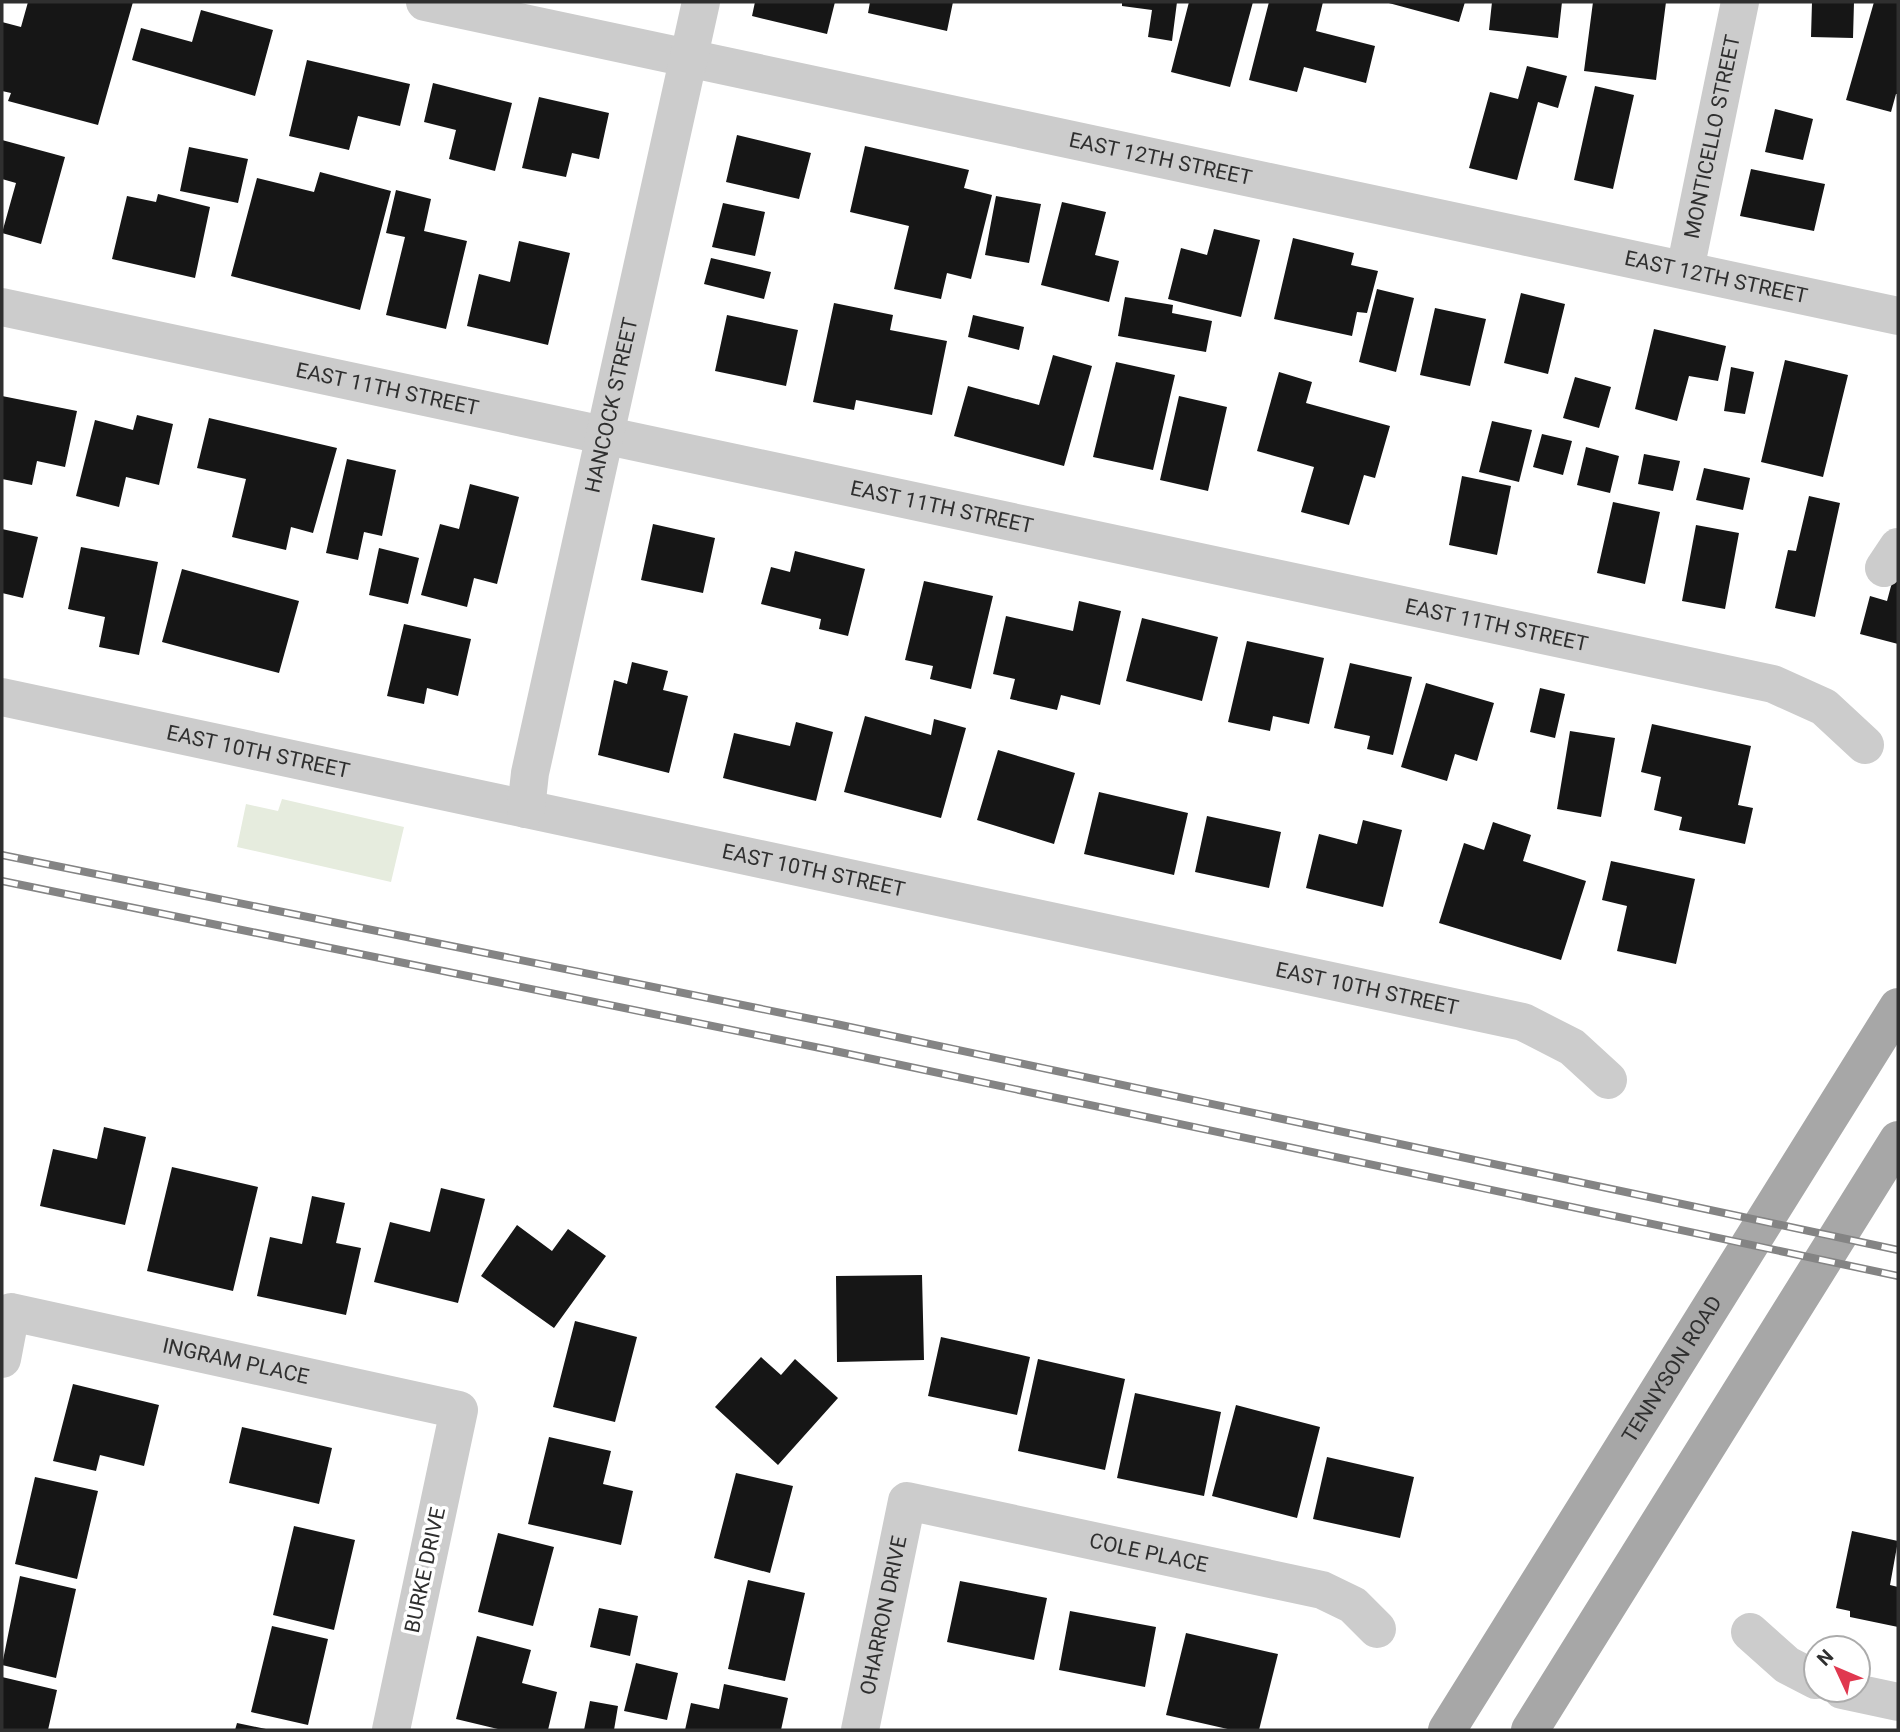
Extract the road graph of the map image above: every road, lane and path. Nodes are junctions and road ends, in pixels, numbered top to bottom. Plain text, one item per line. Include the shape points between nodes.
1 (425, 2) edge
2 (701, 2) edge
3 (1740, 2) edge
4 (688, 57) junction
5 (1685, 270) junction
6 (2, 307) edge
7 (1898, 316) edge
8 (606, 435) junction
9 (2, 697) edge
10 (1865, 745) dead end
11 (526, 809) junction
12 (1898, 1007) edge
13 (1608, 1080) dead end
14 (1898, 1140) edge
15 (2, 1359) edge
16 (459, 1410) joint
17 (907, 1501) joint
18 (1377, 1629) dead end
19 (1750, 1632) dead end
20 (1802, 1673) edge
21 (1872, 1696) edge
22 (1898, 1702) edge
23 (391, 1730) edge
24 (860, 1730) edge
25 (1447, 1730) edge
26 (1530, 1730) edge

1 - 4 street, EAST 12TH STREET
2 - 4 street, HANCOCK STREET
3 - 5 street, MONTICELLO STREET
4 - 5 street, EAST 12TH STREET
4 - 8 street, HANCOCK STREET
5 - 7 street, EAST 12TH STREET
6 - 8 street, EAST 11TH STREET
8 - 10 street, EAST 11TH STREET via 1773,684 1824,707
8 - 11 street, HANCOCK STREET via 530,773
9 - 11 street, EAST 10TH STREET
11 - 13 street, EAST 10TH STREET via 1524,1022 1572,1047
12 - 25 main road, TENNYSON ROAD
14 - 26 main road
15 - 16 street, INGRAM PLACE via 11,1312
16 - 23 street, BURKE DRIVE
17 - 18 street, COLE PLACE via 1322,1590 1353,1605
17 - 24 street, OHARRON DRIVE
19 - 20 street
21 - 22 street

